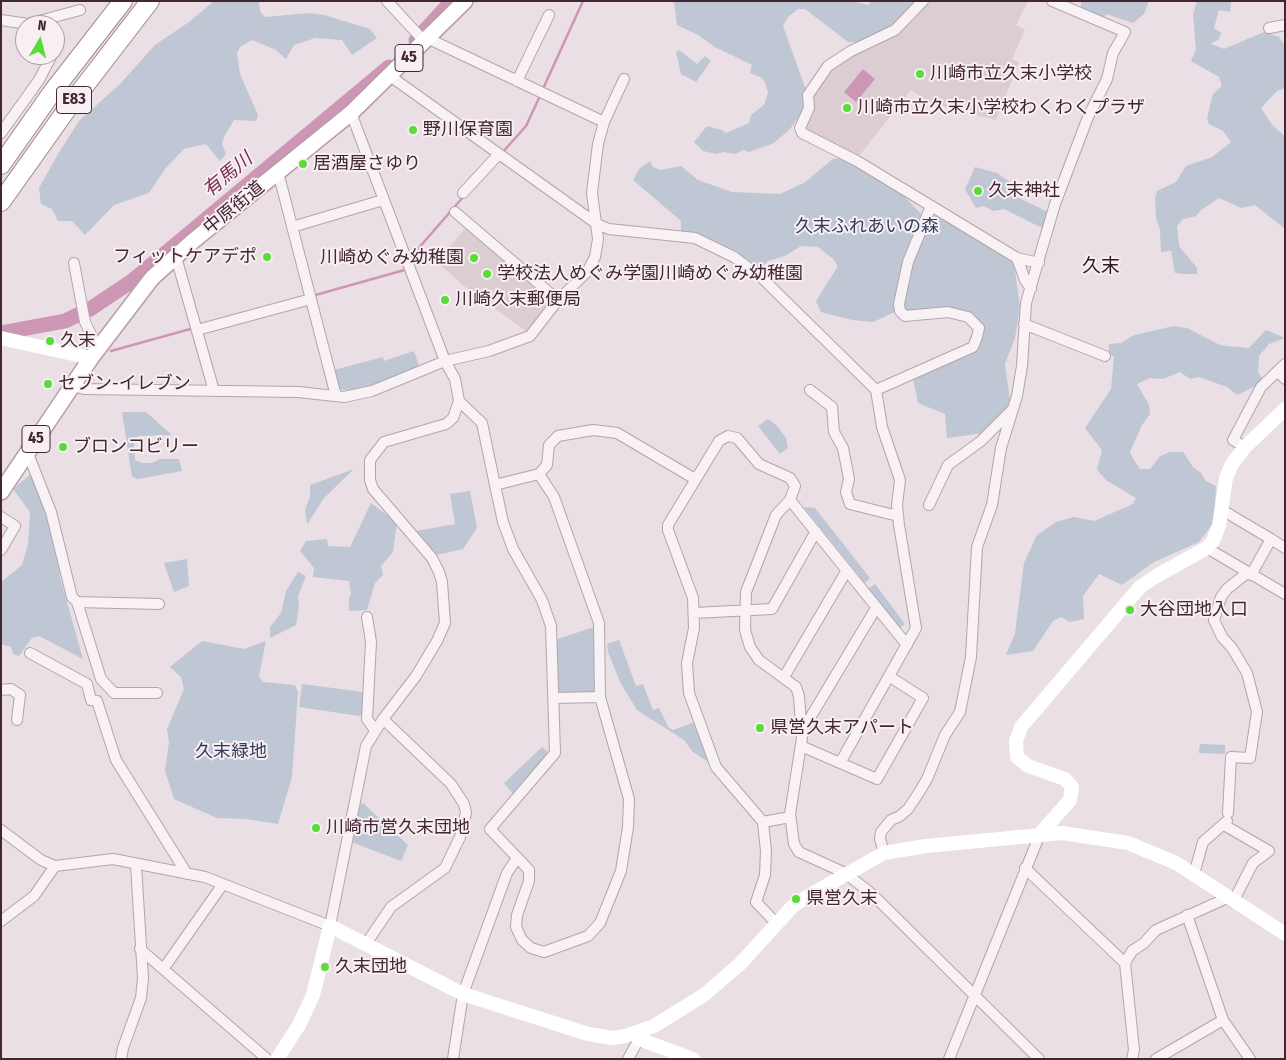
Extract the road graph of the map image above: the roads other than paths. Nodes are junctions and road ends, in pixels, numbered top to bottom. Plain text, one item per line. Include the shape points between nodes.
1 (123, 1) edge
2 (150, 1) edge
3 (387, 1) edge
4 (466, 1) edge
5 (923, 1) edge
6 (1052, 1) edge
7 (80, 10) dead end
8 (549, 15) dead end
9 (65, 16) edge
10 (1, 20) edge
11 (15, 22) edge
12 (1285, 24) edge
13 (1269, 28) dead end
14 (423, 38) junction
15 (46, 65) edge
16 (390, 76) junction
17 (624, 79) dead end
18 (517, 81) junction
19 (351, 113) junction
20 (604, 122) junction
21 (1, 133) edge
22 (498, 155) junction
23 (1, 165) edge
24 (278, 172) junction
25 (463, 193) dead end
26 (383, 200) junction
27 (1, 202) edge
28 (931, 206) junction
29 (455, 212) dead end
30 (597, 224) junction
31 (292, 227) junction
32 (176, 257) junction
33 (1017, 258) junction
34 (74, 263) dead end
35 (1039, 263) junction
36 (1031, 289) junction
37 (311, 299) junction
38 (558, 300) junction
39 (1024, 324) junction
40 (197, 330) junction
41 (2, 338) edge
42 (94, 353) junction
43 (1105, 356) dead end
44 (445, 361) junction
45 (1283, 372) edge
46 (72, 386) junction
47 (810, 390) dead end
48 (876, 390) junction
49 (214, 391) junction
50 (336, 396) junction
51 (459, 401) junction
52 (1015, 407) junction
53 (1285, 409) edge
54 (1245, 447) junction
55 (27, 452) junction
56 (538, 474) junction
57 (695, 479) junction
58 (495, 485) junction
59 (1, 492) edge
60 (790, 500) junction
61 (929, 505) dead end
62 (1222, 510) junction
63 (898, 516) junction
64 (1, 517) edge
65 (816, 531) junction
66 (1271, 539) junction
67 (1206, 548) junction
68 (1285, 548) edge
69 (1, 550) edge
70 (847, 570) junction
71 (1249, 574) junction
72 (1285, 594) edge
73 (78, 602) junction
74 (158, 604) dead end
75 (876, 608) junction
76 (745, 609) junction
77 (694, 614) junction
78 (367, 617) dead end
79 (907, 646) junction
80 (30, 653) dead end
81 (890, 676) junction
82 (784, 677) junction
83 (1, 690) edge
84 (157, 693) dead end
85 (554, 698) junction
86 (600, 698) junction
87 (383, 719) junction
88 (17, 720) dead end
89 (375, 730) junction
90 (802, 733) junction
91 (801, 746) junction
92 (840, 763) junction
93 (790, 817) junction
94 (1226, 820) junction
95 (763, 822) junction
96 (1, 830) edge
97 (1040, 834) junction
98 (884, 853) junction
99 (517, 858) junction
100 (136, 865) junction
101 (55, 866) junction
102 (1025, 868) junction
103 (845, 873) junction
104 (187, 874) junction
105 (1194, 874) junction
106 (224, 884) junction
107 (1230, 900) junction
108 (1187, 915) junction
109 (1, 921) edge
110 (777, 924) junction
111 (330, 926) junction
112 (1285, 934) edge
113 (366, 944) junction
114 (140, 949) junction
115 (1125, 963) junction
116 (164, 968) junction
117 (463, 994) junction
118 (974, 995) junction
119 (1223, 1020) junction
120 (638, 1036) junction
121 (121, 1059) edge
122 (266, 1059) edge
123 (277, 1059) edge
124 (452, 1059) edge
125 (628, 1059) edge
126 (693, 1059) edge
127 (949, 1059) edge
128 (1039, 1059) edge
129 (1132, 1059) edge
130 (1156, 1059) edge
131 (1250, 1059) edge

1 - 23 highway, E83
2 - 27 highway, E83
3 - 14 street
4 - 14 main road, 中原街道 / 45
5 - 28 street via 895,30 850,51 828,66 808,95 809,108 800,128 807,137 839,150
6 - 35 street via 1126,32 1112,53 1107,79 1088,117 1055,204
7 - 9 street
8 - 18 street
10 - 11 street
12 - 13 street
14 - 16 main road, 中原街道 / 45
14 - 18 street
15 - 21 street
16 - 19 main road, 中原街道 / 45
16 - 22 street
17 - 20 street
18 - 20 street
19 - 24 main road, 中原街道 / 45
19 - 26 street
20 - 30 street via 592,193
22 - 25 street
22 - 30 street
24 - 31 street
24 - 32 main road, 中原街道 / 45
26 - 31 street
26 - 44 street
28 - 33 street
28 - 48 street via 908,262 900,296 900,312 905,316 948,312 968,317 979,328 978,337 973,347
29 - 38 street
30 - 38 street via 598,239 587,272
30 - 48 street via 610,229 695,238 734,257 762,278
31 - 37 street
32 - 40 street
32 - 42 main road, 中原街道 / 45 via 152,278
33 - 35 street
33 - 36 street
34 - 42 street
35 - 36 street
36 - 39 street
37 - 40 street
37 - 50 street
38 - 44 street via 530,336 489,351
39 - 43 street
39 - 52 street via 1022,366
40 - 49 street
41 - 42 street
42 - 46 main road, 中原街道 / 45
44 - 50 street via 372,391
44 - 51 street via 455,379
45 - 54 street via 1261,387 1233,440
46 - 49 street via 84,389
46 - 55 main road, 中原街道 / 45
47 - 63 street via 832,407 834,432 843,448 849,479 846,492 850,504
48 - 63 street via 882,427 900,480
49 - 50 street
51 - 58 street via 482,423
51 - 87 street via 453,418 446,424 384,442 370,460 373,489 432,558 442,582 445,608 445,623 438,642
52 - 61 street via 981,441 948,465
52 - 98 street via 1001,448 992,505 977,547 971,657 960,712 945,735 918,794 908,809 891,820 881,832
53 - 54 street
54 - 62 street via 1226,478
55 - 59 main road, 中原街道 / 45
55 - 73 street via 51,512 72,597
56 - 57 street via 547,466 549,445 558,436 607,431 617,433
56 - 58 street
56 - 86 street via 554,497 599,623
57 - 60 street via 719,441 734,436 759,464 793,482 794,493
57 - 77 street via 668,525 693,598
58 - 85 street via 513,549 542,600 551,626
60 - 65 street
60 - 76 street via 776,515 746,592
62 - 66 street
62 - 67 street via 1217,535
63 - 79 street via 916,628
64 - 69 street via 15,526
65 - 70 street
65 - 76 street via 772,609
66 - 68 street
66 - 71 street
67 - 71 street
67 - 97 street via 1140,588 1021,727 1016,741 1017,757 1028,766 1065,780 1072,787 1070,800
70 - 75 street
70 - 82 street
71 - 72 street
71 - 94 street via 1227,589 1214,620 1222,638 1244,667 1257,712 1250,758 1231,757
73 - 74 street
73 - 84 street via 98,669 114,693
75 - 79 street
75 - 90 street
76 - 77 street
76 - 82 street via 744,630 750,647 759,660
77 - 95 street via 687,663 689,693 716,766
78 - 89 street via 370,642 367,719
79 - 81 street
80 - 104 street via 87,684 116,760
81 - 92 street
81 - 92 street via 923,698 877,780
82 - 90 street via 796,687
83 - 88 street via 11,689 20,695
85 - 86 street
85 - 99 street via 555,753 490,827
86 - 99 street via 629,799 628,827 619,877 595,930 588,936 544,952 531,948 522,940 516,927 517,915 529,881 529,870
87 - 89 street
87 - 113 street via 451,784 466,813 460,837 445,868 391,907
89 - 111 street via 366,746
90 - 91 street
91 - 92 street
91 - 93 street
93 - 95 street
93 - 103 street via 794,844 799,852
94 - 105 street via 1203,842
94 - 107 street via 1269,851 1253,863
95 - 110 street via 764,875 756,902
96 - 101 street via 40,860
97 - 98 street
97 - 102 street
97 - 105 street via 1083,834 1128,843 1160,854
98 - 103 street
99 - 117 street via 507,873
100 - 101 street via 113,860
100 - 104 street
100 - 114 street
101 - 109 street via 34,896
102 - 115 street
102 - 118 street
103 - 110 street via 793,906
103 - 118 street via 872,894
104 - 106 street
105 - 107 street
106 - 111 street
106 - 116 street
107 - 108 street
107 - 112 street
108 - 115 street via 1156,930 1132,951
108 - 119 street
110 - 120 street via 722,980
111 - 113 street
111 - 123 street via 313,995
113 - 117 street
114 - 116 street
114 - 121 street via 141,998
115 - 129 street via 1134,1050
116 - 122 street
117 - 120 street via 588,1034 613,1038
117 - 124 street
118 - 127 street
118 - 128 street
119 - 130 street
119 - 131 street
120 - 125 street
120 - 126 street

